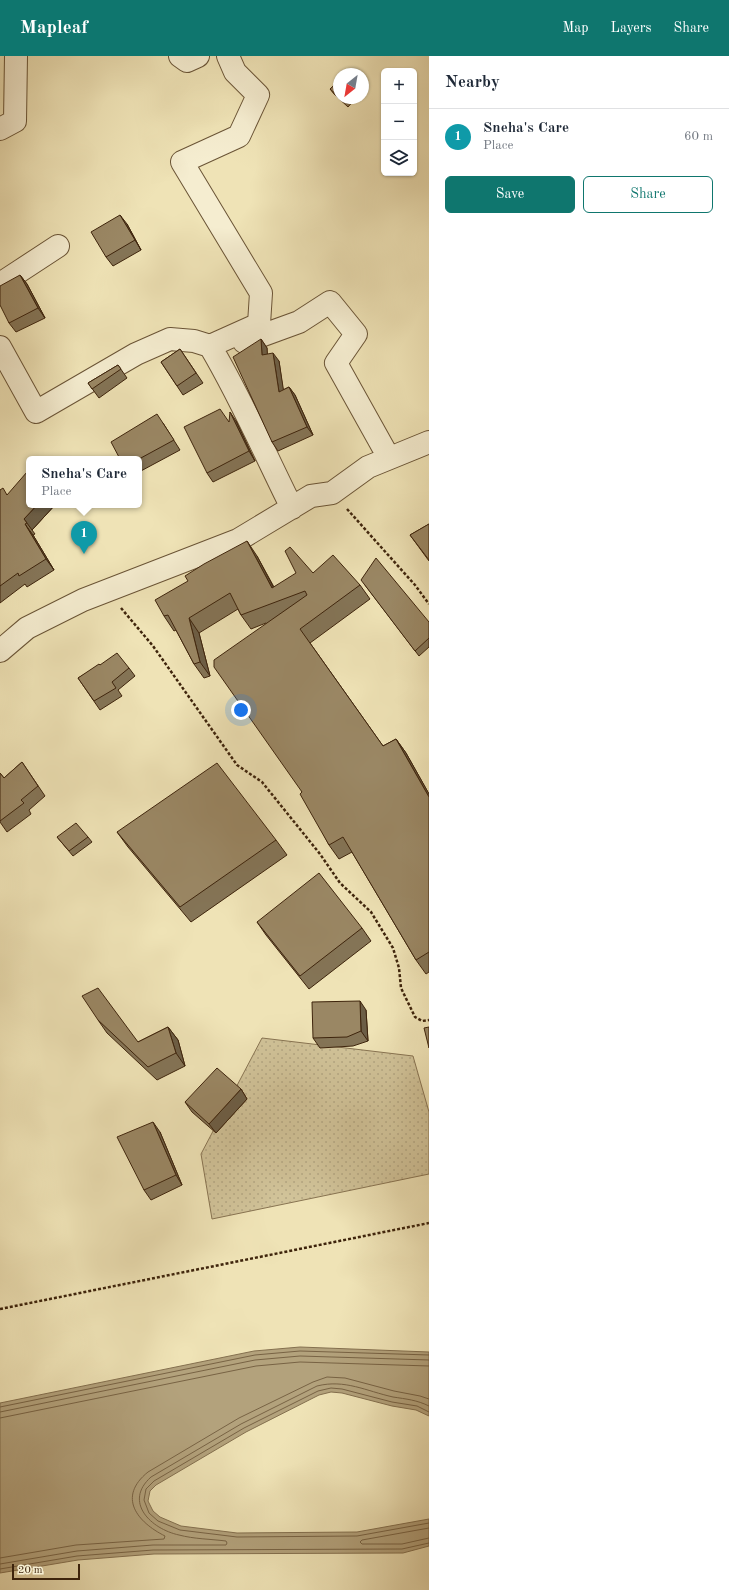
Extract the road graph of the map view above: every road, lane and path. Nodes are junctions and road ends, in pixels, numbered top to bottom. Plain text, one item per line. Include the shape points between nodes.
1 (16, 56) edge
2 (180, 56) edge
3 (198, 56) edge
4 (228, 56) edge
5 (0, 129) edge
6 (58, 246) dead end
7 (0, 284) edge
8 (0, 347) edge
9 (212, 350) junction
10 (429, 442) edge
11 (389, 458) junction
12 (332, 493) junction
13 (292, 508) junction
14 (103, 592) junction
15 (429, 604) edge
16 (0, 651) edge
17 (429, 1020) edge
18 (429, 1223) edge
19 (0, 1310) edge

1 - 5 street via 15,121
2 - 3 street via 187,61
4 - 9 street via 235,72 258,95 239,136 182,162 261,292 259,324
6 - 7 street
8 - 9 street via 36,412 136,354 170,339 194,341
9 - 11 street via 299,322 330,302 356,334 336,363
9 - 13 street via 230,380
10 - 11 street
11 - 12 street via 368,467
12 - 13 street via 311,496
12 - 15 path
13 - 14 street via 238,540
14 - 16 street via 27,628
14 - 17 path via 125,612 153,646 236,765 262,782 340,883 371,912 393,948 401,988 415,1017 422,1021
18 - 19 path

